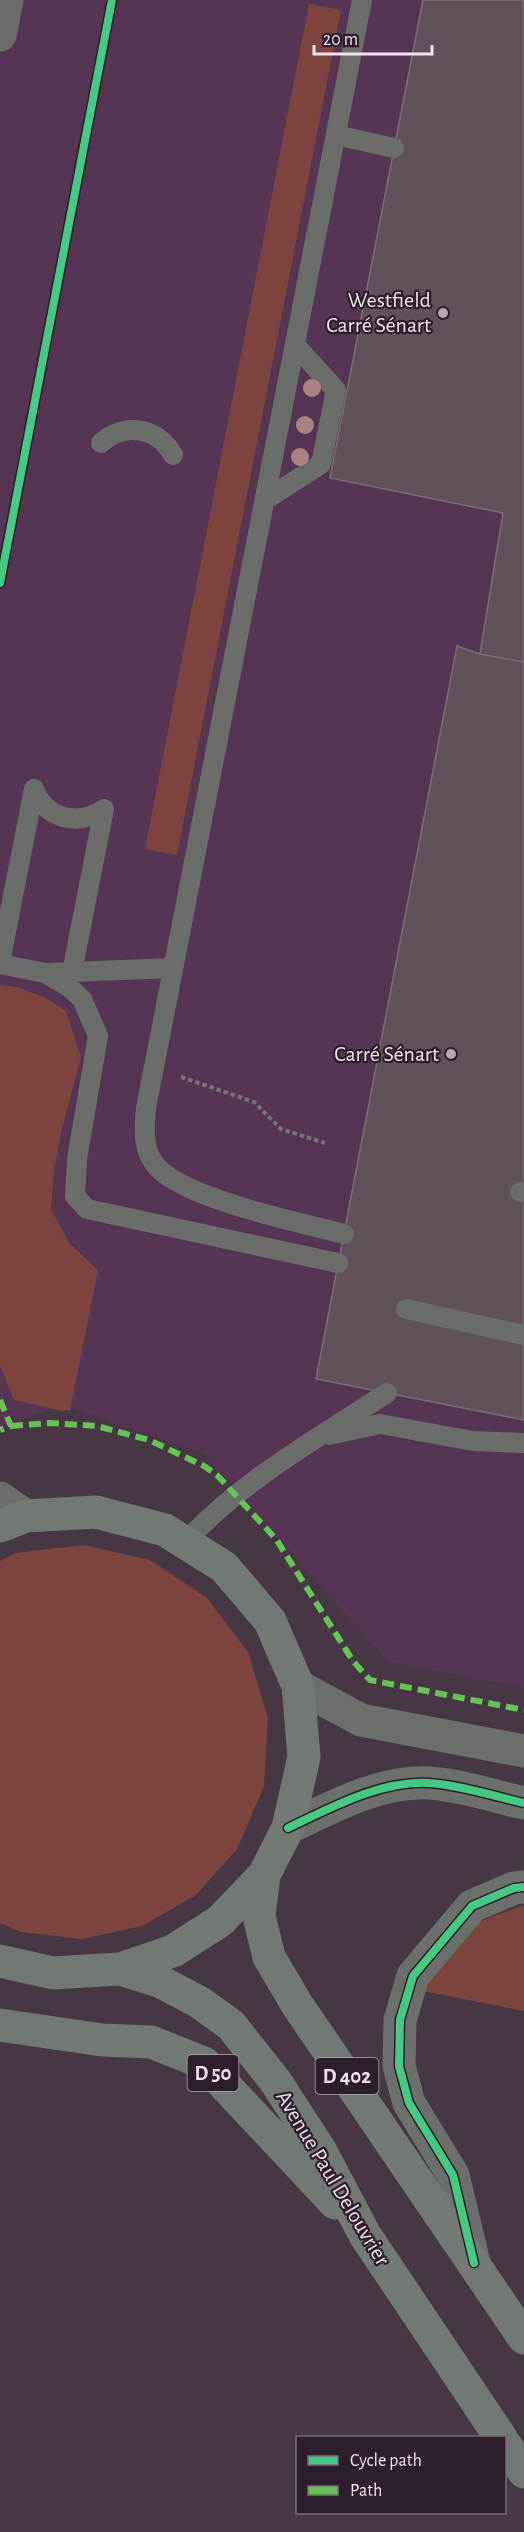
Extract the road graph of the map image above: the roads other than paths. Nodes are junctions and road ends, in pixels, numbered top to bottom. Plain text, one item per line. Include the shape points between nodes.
1 (7, 0) edge
2 (362, 0) edge
3 (0, 35) edge
4 (336, 135) junction
5 (394, 148) dead end
6 (295, 345) junction
7 (101, 443) dead end
8 (173, 455) dead end
9 (265, 500) junction
10 (0, 963) edge
11 (173, 968) junction
12 (72, 972) junction
13 (45, 973) junction
14 (344, 1234) dead end
15 (338, 1263) dead end
16 (406, 1309) dead end
17 (524, 1335) edge
18 (387, 1393) dead end
19 (317, 1437) junction
20 (524, 1443) edge
21 (9, 1513) edge
22 (185, 1542) junction
23 (298, 1686) junction
24 (524, 1751) edge
25 (524, 1803) edge
26 (288, 1828) junction
27 (264, 1875) junction
28 (524, 1887) edge
29 (0, 1961) edge
30 (120, 1969) junction
31 (0, 2025) edge
32 (365, 2235) junction
33 (474, 2263) junction
34 (524, 2338) edge
35 (500, 2436) edge
36 (506, 2446) edge
37 (524, 2472) edge

1 - 3 street
2 - 4 lane
4 - 5 lane
4 - 6 lane
6 - 9 lane
6 - 9 lane via 336,390 321,464
7 - 8 lane via 117,432 140,430 158,437
9 - 11 lane
10 - 12 lane via 34,789 47,809 64,818 82,819 104,809
10 - 13 lane
11 - 12 lane
11 - 14 lane via 146,1108 144,1139 157,1168 176,1182 208,1196
12 - 13 lane
13 - 15 lane via 82,999 98,1036 77,1159 75,1196 87,1209
16 - 17 lane
18 - 19 lane
19 - 20 lane via 380,1424 473,1441
19 - 22 lane via 235,1494
21 - 22 main road via 96,1512 165,1530
22 - 23 main road via 224,1567 270,1621
23 - 24 street via 361,1720
23 - 26 main road via 304,1757
25 - 26 street via 428,1783 378,1790
26 - 27 main road
27 - 30 main road via 220,1921 172,1951
27 - 33 main road, D 402 via 259,1916 269,1957 296,2003
28 - 33 street via 472,1906 413,1976 400,2020 399,2066 409,2103 453,2175
29 - 30 main road via 53,1973
30 - 32 main road, Avenue Paul Delouvrier / D 402 via 159,1981 231,2025 276,2082 320,2150
31 - 32 main road, D 50 via 102,2040 151,2042 204,2063
32 - 35 main road, Avenue Paul Delouvrier / D 402
33 - 34 main road, D 402
36 - 37 main road

